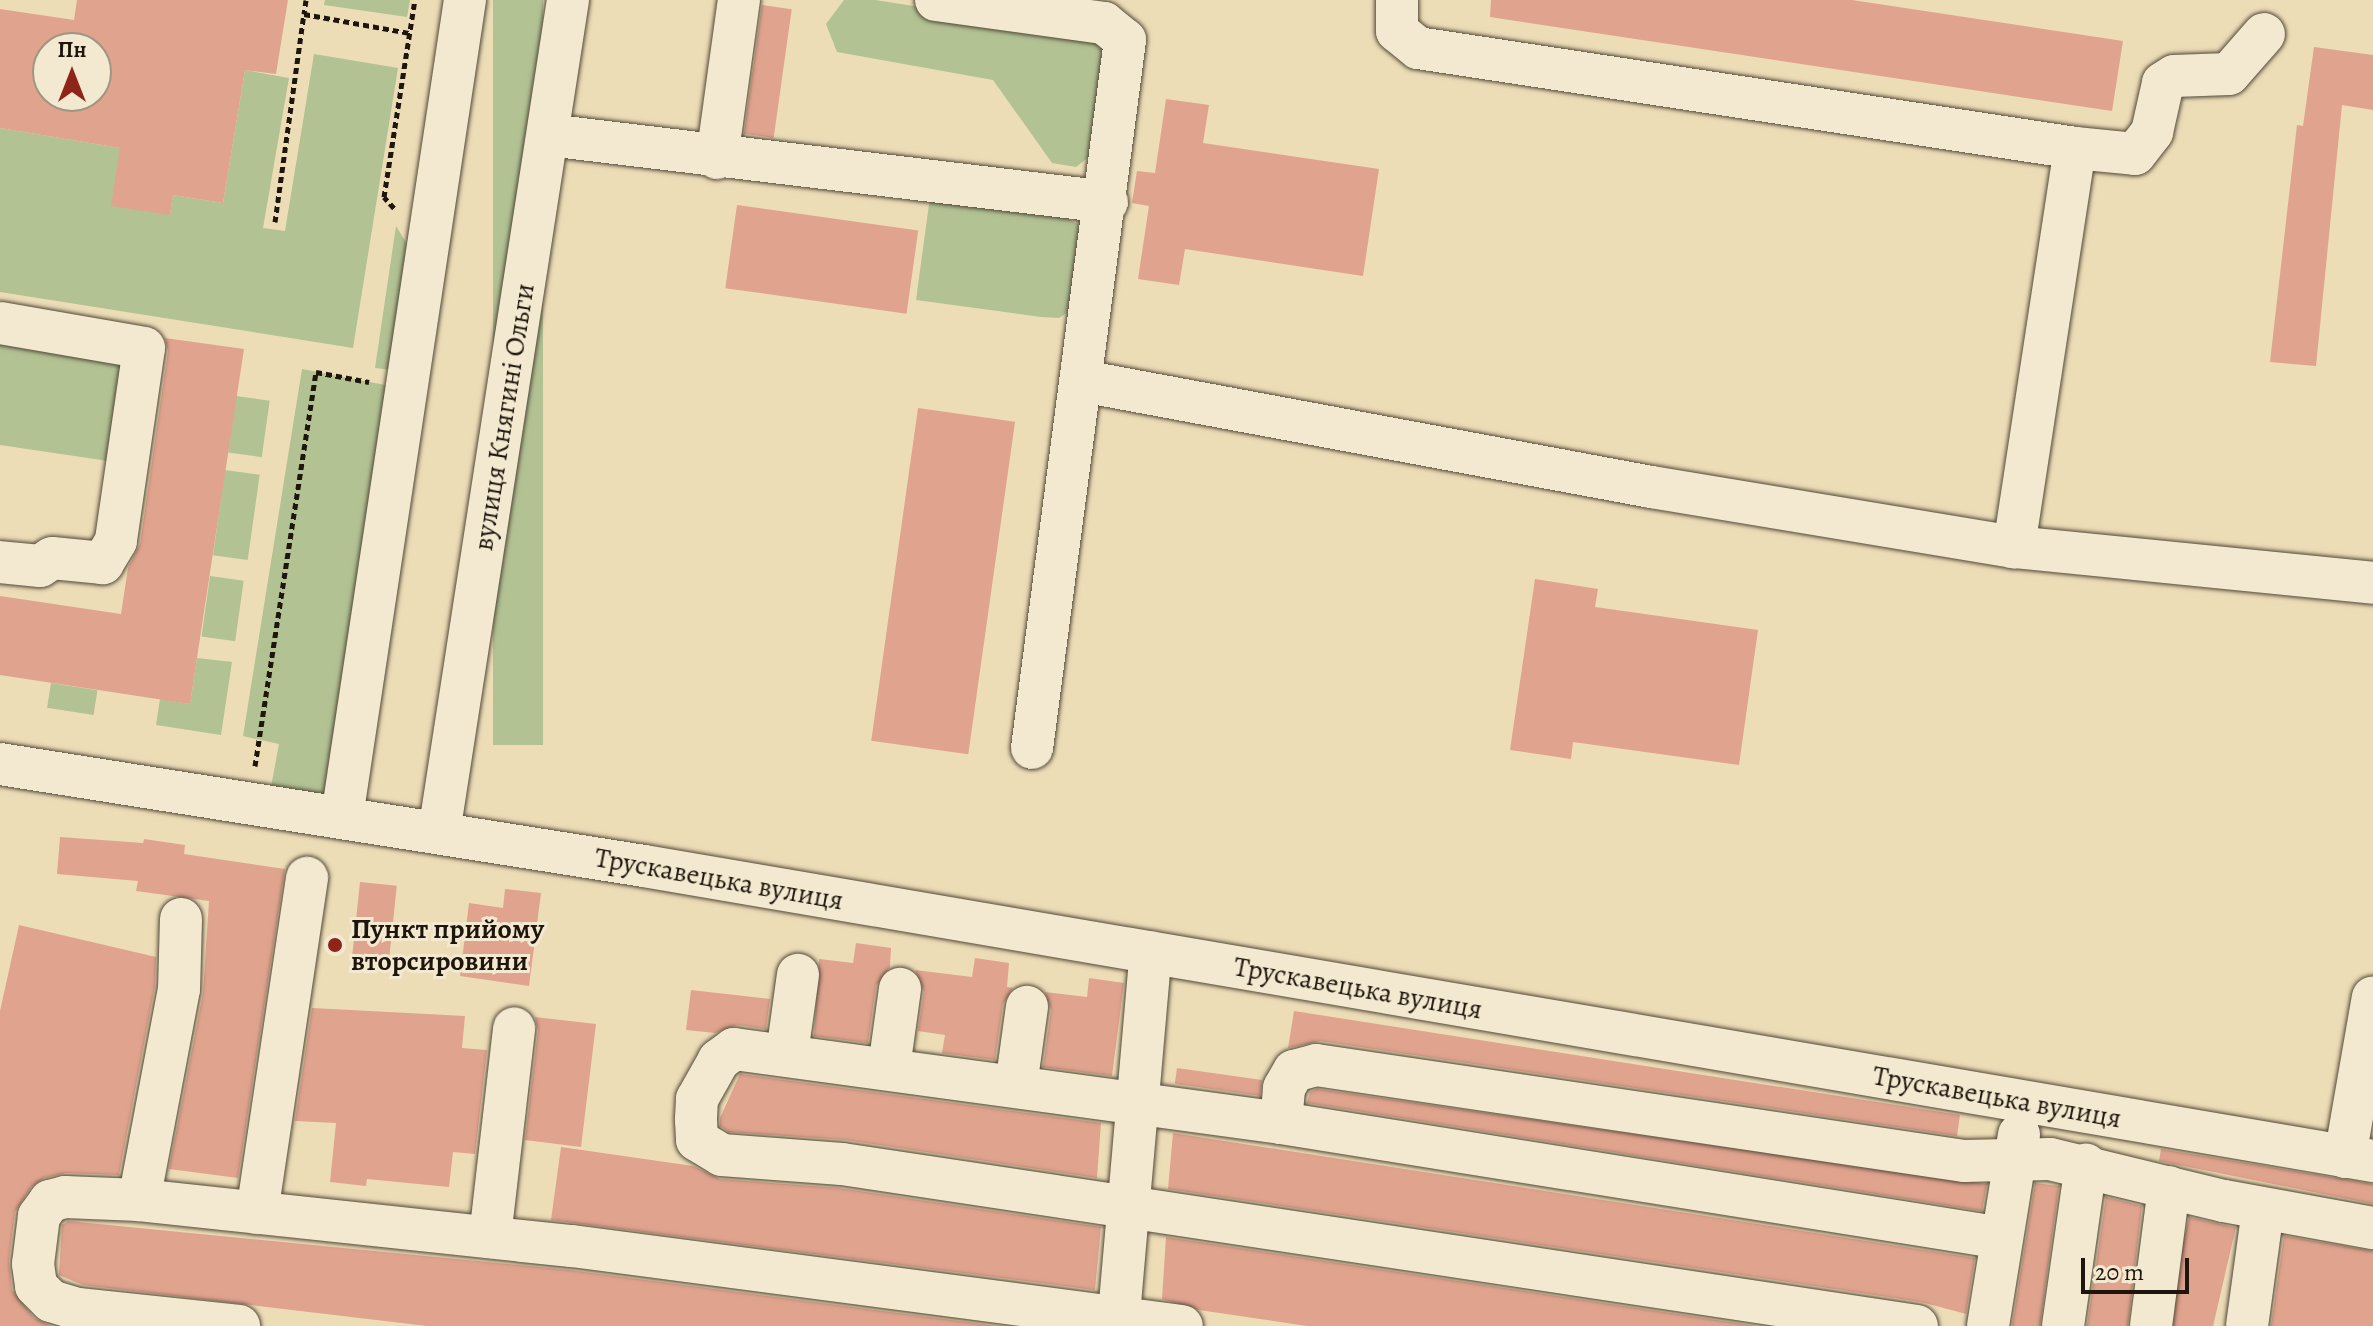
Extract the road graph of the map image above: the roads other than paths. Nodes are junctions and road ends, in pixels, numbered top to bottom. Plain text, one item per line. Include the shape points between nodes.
1 (465, 0) edge
2 (568, 0) edge
3 (739, 0) edge
4 (936, 0) edge
5 (1397, 0) edge
6 (2264, 34) dead end
7 (548, 135) junction
8 (2075, 148) junction
9 (717, 158) junction
10 (1107, 202) junction
11 (0, 323) edge
12 (1082, 381) junction
13 (2014, 547) junction
14 (0, 562) edge
15 (2373, 583) edge
16 (1032, 748) dead end
17 (0, 764) edge
18 (342, 817) junction
19 (439, 833) junction
20 (307, 878) dead end
21 (181, 919) dead end
22 (1151, 952) junction
23 (798, 975) dead end
24 (900, 989) dead end
25 (2373, 997) edge
26 (1027, 1007) dead end
27 (514, 1028) dead end
28 (787, 1054) junction
29 (889, 1068) junction
30 (1016, 1086) junction
31 (2024, 1102) junction
32 (1138, 1103) junction
33 (1281, 1123) junction
34 (2359, 1159) edge
35 (2014, 1160) junction
36 (2086, 1165) junction
37 (2169, 1187) junction
38 (139, 1200) junction
39 (1129, 1207) junction
40 (2263, 1209) junction
41 (257, 1213) junction
42 (2373, 1228) edge
43 (490, 1237) junction
44 (2002, 1238) junction
45 (1119, 1322) edge
46 (239, 1326) edge
47 (1182, 1326) edge
48 (1917, 1326) edge
49 (1988, 1326) edge
50 (2063, 1326) edge
51 (2151, 1326) edge
52 (2247, 1326) edge

1 - 18 street
2 - 7 street, вулиця Княгині Ольги
3 - 9 street
4 - 10 street via 1117,28 1127,54
5 - 8 street via 1397,31 1418,48
6 - 8 street via 2229,74 2174,76 2163,83 2152,132 2135,154
7 - 9 street
7 - 19 street, вулиця Княгині Ольги
8 - 13 street
9 - 10 street
10 - 12 street
11 - 14 street via 144,348 144,377 116,541 103,563 52,558 40,566
12 - 13 street via 1651,487
12 - 16 street
13 - 15 street
17 - 18 street, Трускавецька вулиця
18 - 19 street, Трускавецька вулиця
19 - 22 street, Трускавецька вулиця
20 - 41 street
21 - 38 street via 179,989
22 - 31 street, Трускавецька вулиця
22 - 32 street
23 - 28 street
24 - 29 street
25 - 34 street
26 - 30 street
27 - 43 street
28 - 29 street
28 - 39 street via 734,1049 719,1060 697,1099 697,1140 707,1150 842,1164
29 - 30 street
30 - 32 street
31 - 34 street, Трускавецька вулиця
31 - 35 street
32 - 33 street
32 - 39 street
33 - 35 street via 1284,1088 1294,1071 1316,1065 1964,1161
33 - 44 street
35 - 36 street
35 - 44 street
36 - 37 street
36 - 50 street
37 - 40 street
37 - 51 street
38 - 41 street
38 - 46 street via 50,1201 39,1216 36,1286 51,1301 78,1309
39 - 45 street
39 - 48 street
40 - 42 street
40 - 52 street
41 - 43 street
43 - 45 street
44 - 49 street
45 - 47 street

